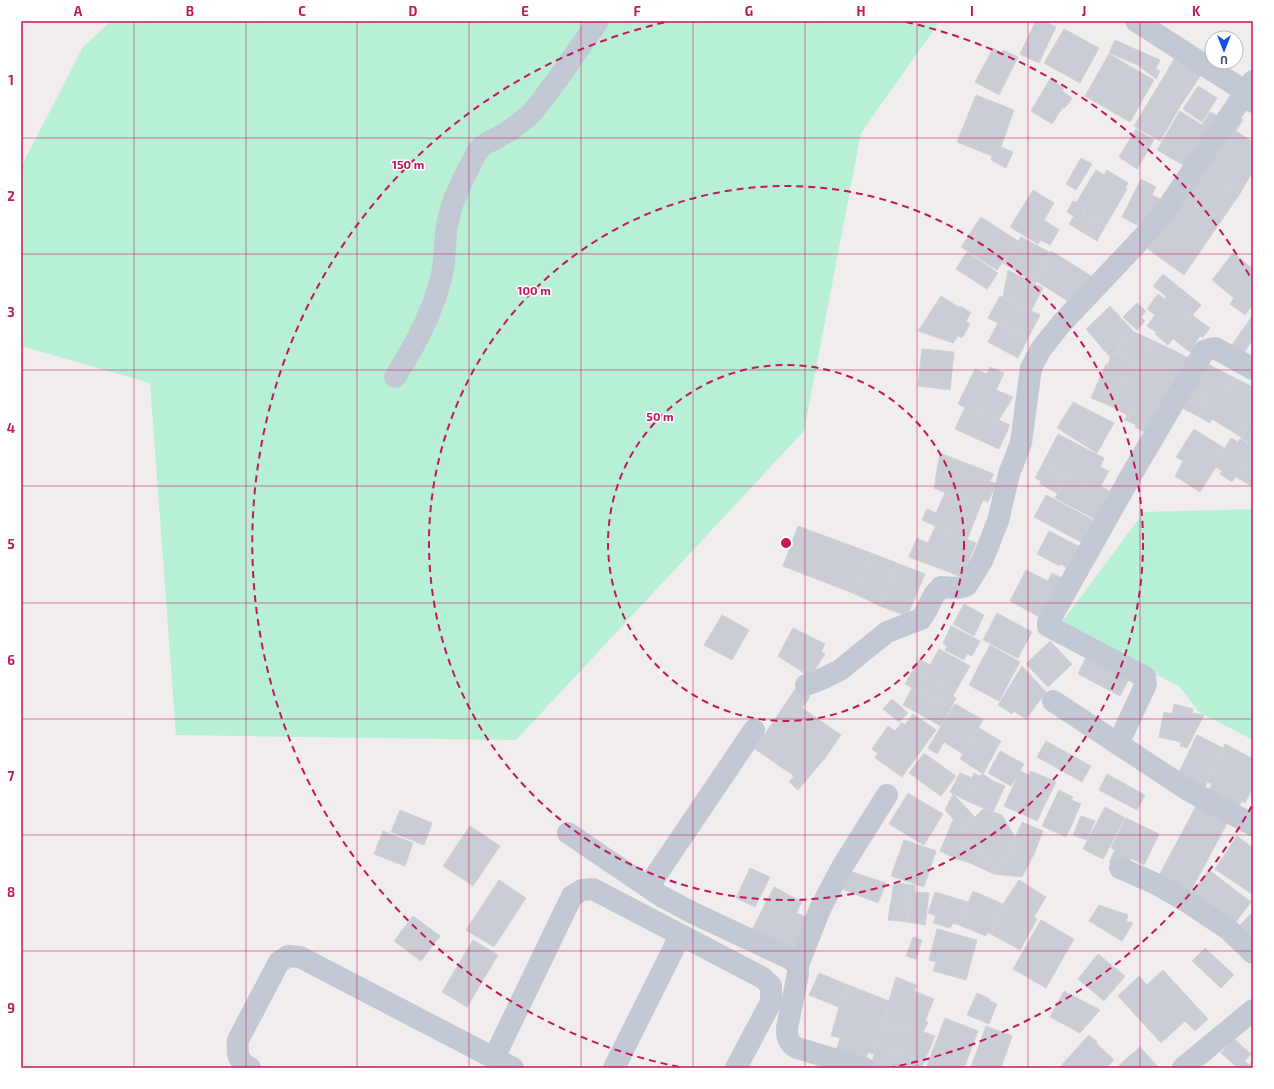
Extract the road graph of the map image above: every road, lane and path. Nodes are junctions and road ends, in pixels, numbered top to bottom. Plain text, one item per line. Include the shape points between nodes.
1 (598, 21) edge
2 (1136, 21) edge
3 (1251, 92) edge
4 (1253, 370) edge
5 (395, 377) dead end
6 (806, 685) dead end
7 (1053, 702) dead end
8 (754, 730) dead end
9 (1118, 744) junction
10 (887, 795) dead end
11 (1253, 825) edge
12 (568, 832) dead end
13 (1120, 868) dead end
14 (648, 887) junction
15 (680, 936) junction
16 (1253, 953) edge
17 (798, 965) junction
18 (1253, 1010) edge
19 (494, 1058) junction
20 (250, 1068) edge
21 (513, 1068) edge
22 (614, 1068) edge
23 (736, 1068) edge
24 (864, 1068) edge
25 (1183, 1068) edge

1 - 5 street via 531,114 509,131 482,146 477,152 448,218 442,274 434,298 419,336
2 - 3 street
3 - 6 street via 1193,168 1166,210 1093,288 1041,349 1031,368 1021,443 1009,474 998,521 982,561 967,585 961,588 941,587 921,619 887,632 840,670
4 - 9 street via 1215,348 1204,351 1048,623 1048,626 1145,677 1146,684
7 - 9 street
8 - 14 street
9 - 11 street via 1188,790
10 - 17 street via 827,895
12 - 14 street
13 - 16 street via 1186,901 1228,929
14 - 17 street via 691,912 789,958
15 - 19 street via 594,889 582,890 572,896
15 - 22 street
15 - 23 street via 763,978 771,986 771,1002
17 - 24 street via 787,1028 790,1044
18 - 25 street
19 - 20 street via 300,957 288,956 279,962 238,1040 237,1053 242,1064
19 - 21 street

